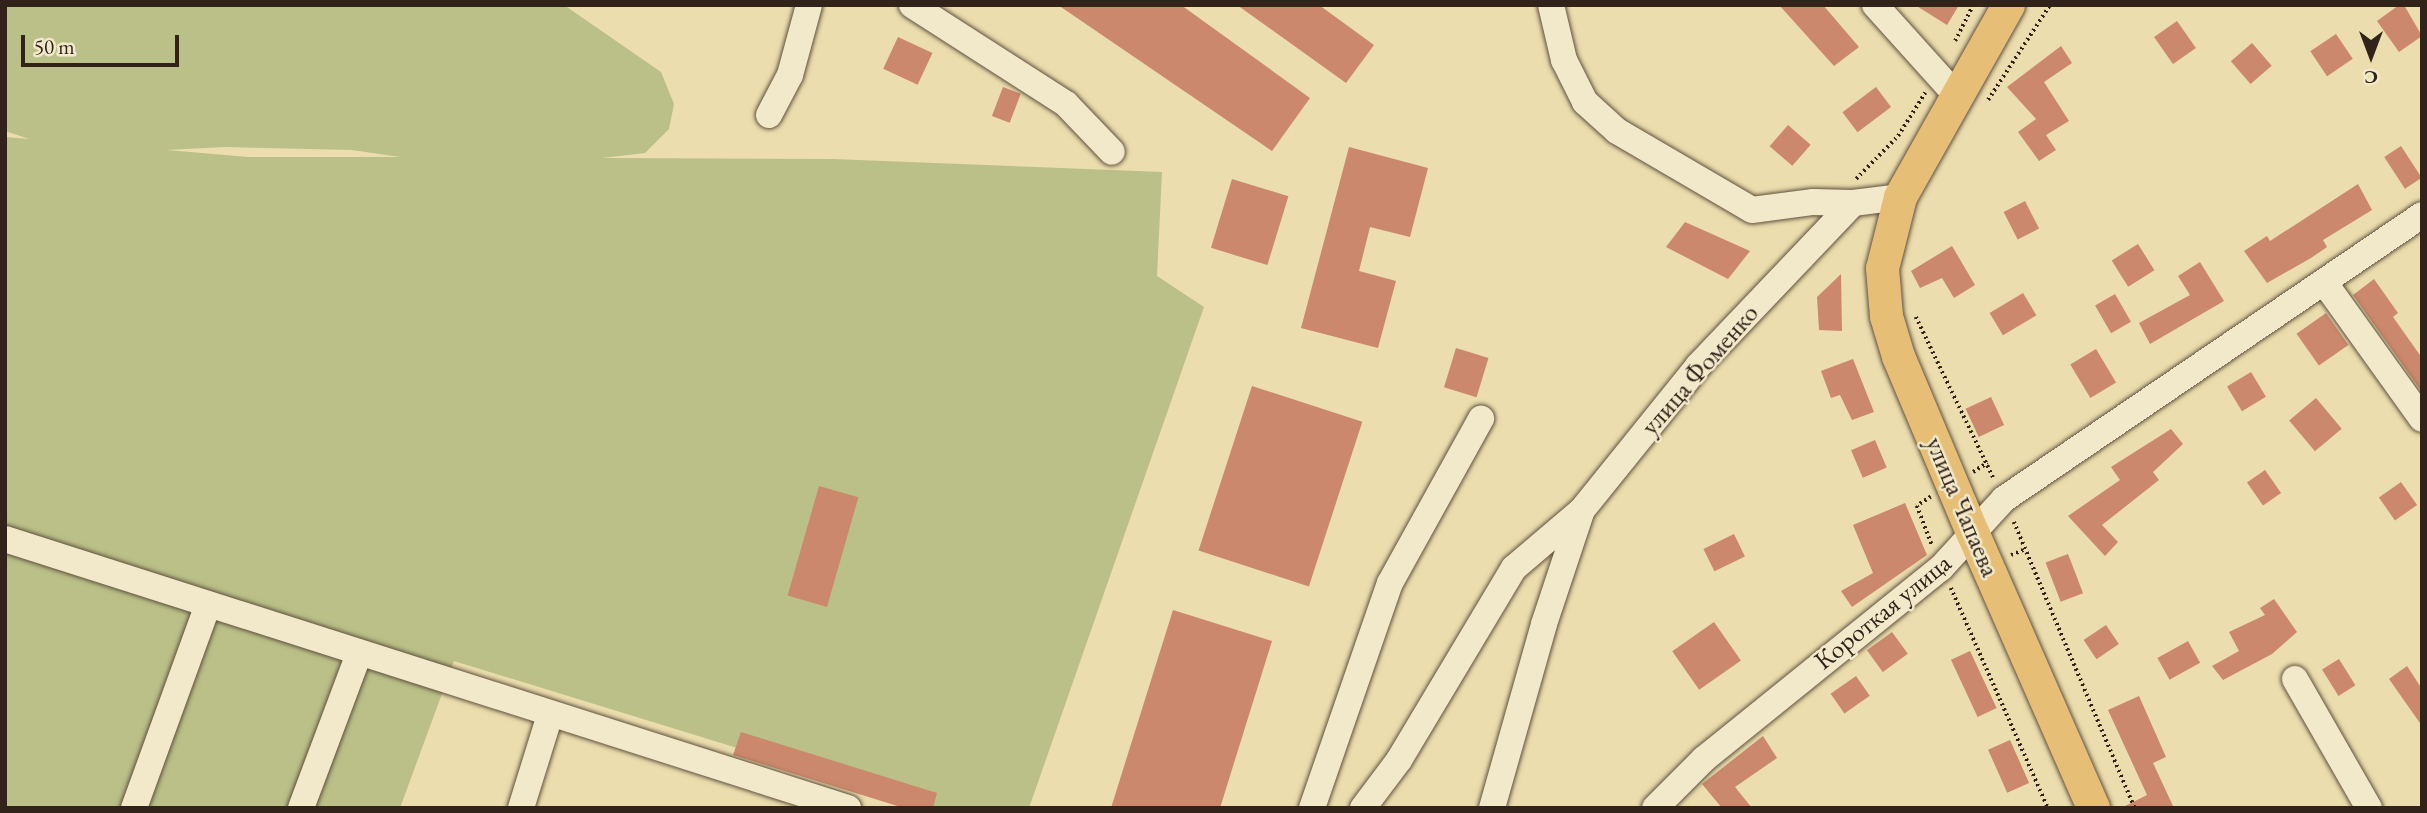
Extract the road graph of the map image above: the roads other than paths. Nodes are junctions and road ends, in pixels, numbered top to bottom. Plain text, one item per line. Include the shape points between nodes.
1 (809, 5) edge
2 (912, 5) edge
3 (1551, 5) edge
4 (1875, 5) edge
5 (2008, 5) edge
6 (1972, 99) junction
7 (769, 115) dead end
8 (1112, 152) dead end
9 (1900, 197) junction
10 (1853, 203) junction
11 (2422, 215) edge
12 (2324, 282) junction
13 (1481, 419) dead end
14 (2422, 419) edge
15 (1583, 510) junction
16 (1973, 534) junction
17 (5, 539) edge
18 (208, 605) junction
19 (359, 654) junction
20 (2295, 679) dead end
21 (550, 715) junction
22 (805, 801) edge
23 (134, 808) edge
24 (301, 808) edge
25 (521, 808) edge
26 (848, 808) edge
27 (1312, 808) edge
28 (1363, 808) edge
29 (1492, 808) edge
30 (1655, 808) edge
31 (2093, 808) edge
32 (2369, 808) edge

1 - 7 street via 790,75
2 - 8 street via 1066,104
3 - 10 street via 1564,60 1585,102 1617,131 1752,210 1813,202
4 - 6 street
5 - 6 main road
6 - 9 main road
9 - 10 street
9 - 16 main road, улица Чапаева via 1882,268 1885,316
10 - 15 street, улица Фоменко via 1698,366
11 - 12 street, Короткая улица
12 - 14 street
12 - 16 street, Короткая улица via 2004,499
13 - 27 street via 1390,583
15 - 28 street via 1514,568 1399,760
15 - 29 street, улица Фоменко via 1544,624
16 - 30 street, Короткая улица via 1941,568 1704,759
16 - 31 main road, улица Чапаева
17 - 18 street
18 - 19 street
18 - 23 street
19 - 21 street
19 - 24 street
20 - 32 street
21 - 22 street
21 - 25 street
22 - 26 street

